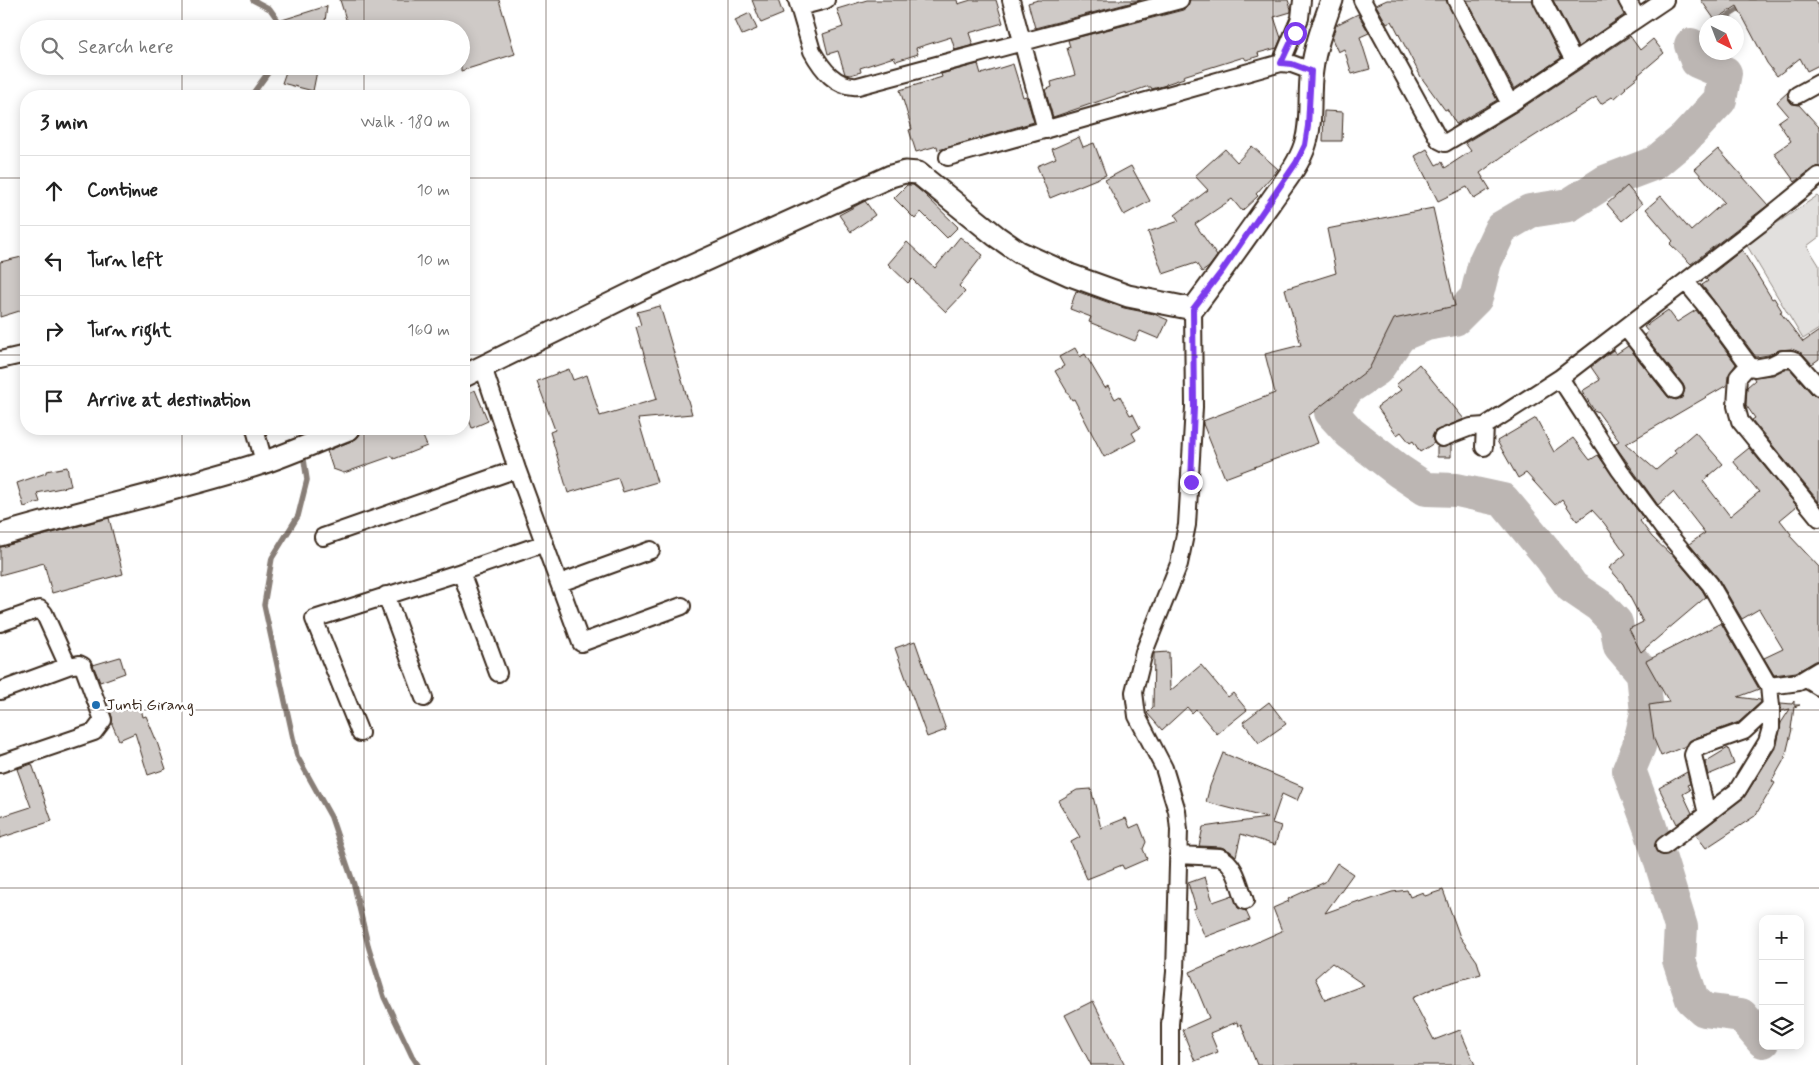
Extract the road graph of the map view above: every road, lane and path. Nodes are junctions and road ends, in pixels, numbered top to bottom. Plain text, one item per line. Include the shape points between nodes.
1 (826, 0) edge
2 (1011, 0) edge
3 (1180, 0) edge
4 (1302, 0) edge
5 (1332, 0) edge
6 (1362, 0) edge
7 (1456, 0) edge
8 (1542, 0) edge
9 (1627, 0) edge
10 (1665, 0) edge
11 (798, 4) edge
12 (1637, 18) junction
13 (1022, 42) junction
14 (1574, 61) junction
15 (1281, 63) junction
16 (1311, 71) junction
17 (1819, 83) edge
18 (1797, 95) dead end
19 (1510, 104) junction
20 (1046, 130) junction
21 (948, 157) dead end
22 (1817, 182) edge
23 (1686, 282) junction
24 (1193, 309) junction
25 (1626, 328) junction
26 (20, 355) edge
27 (0, 360) edge
28 (1749, 365) junction
29 (483, 367) junction
30 (470, 373) edge
31 (1560, 378) junction
32 (1819, 387) edge
33 (1675, 390) dead end
34 (1485, 426) junction
35 (257, 435) edge
36 (333, 435) edge
37 (1442, 438) dead end
38 (1484, 447) dead end
39 (264, 462) junction
40 (517, 469) junction
41 (1819, 518) edge
42 (0, 535) edge
43 (323, 537) dead end
44 (545, 543) junction
45 (651, 550) dead end
46 (461, 572) junction
47 (560, 583) junction
48 (386, 596) junction
49 (682, 606) dead end
50 (0, 623) edge
51 (68, 666) junction
52 (498, 673) dead end
53 (1815, 679) edge
54 (1769, 686) junction
55 (0, 691) edge
56 (424, 698) dead end
57 (1771, 706) junction
58 (360, 733) dead end
59 (0, 764) edge
60 (1707, 814) junction
61 (1664, 846) dead end
62 (1178, 855) junction
63 (1245, 901) dead end
64 (1170, 1065) edge

1 - 11 street
2 - 13 street
3 - 13 street
4 - 15 street via 1300,18
5 - 16 street
6 - 19 street via 1442,143
7 - 19 street
8 - 14 street
9 - 12 street
10 - 12 street
11 - 13 street via 816,58 831,77 848,87
12 - 14 street
13 - 20 street
14 - 19 street
15 - 16 street
15 - 20 street
16 - 24 street via 1305,145 1296,163
17 - 18 street
20 - 21 street
22 - 23 street
23 - 25 street
23 - 28 street
24 - 29 street via 1128,296 1019,252 918,173 905,172 641,289
24 - 62 street via 1194,407 1187,525 1179,564 1144,652 1134,692 1137,716 1164,768 1175,803
25 - 31 street
25 - 33 street
26 - 27 street
28 - 32 street via 1754,368 1791,358
28 - 41 street via 1738,377 1736,406 1740,421
29 - 30 street
29 - 40 street
31 - 34 street
31 - 54 street via 1619,469 1710,584
34 - 37 street via 1471,427
34 - 38 street
35 - 39 street
36 - 39 street
39 - 42 street
40 - 43 street
40 - 44 street
44 - 46 street
44 - 47 street
45 - 47 street
46 - 48 street
46 - 52 street
47 - 49 street via 581,643
48 - 56 street
48 - 58 street via 314,618
50 - 51 street via 40,609
51 - 55 street
51 - 59 street via 84,666 102,720 98,728
53 - 54 street
54 - 57 street
57 - 60 street via 1767,742 1737,791
57 - 60 street via 1744,731 1696,748 1693,755
60 - 61 street
62 - 63 street via 1226,859
62 - 64 street

